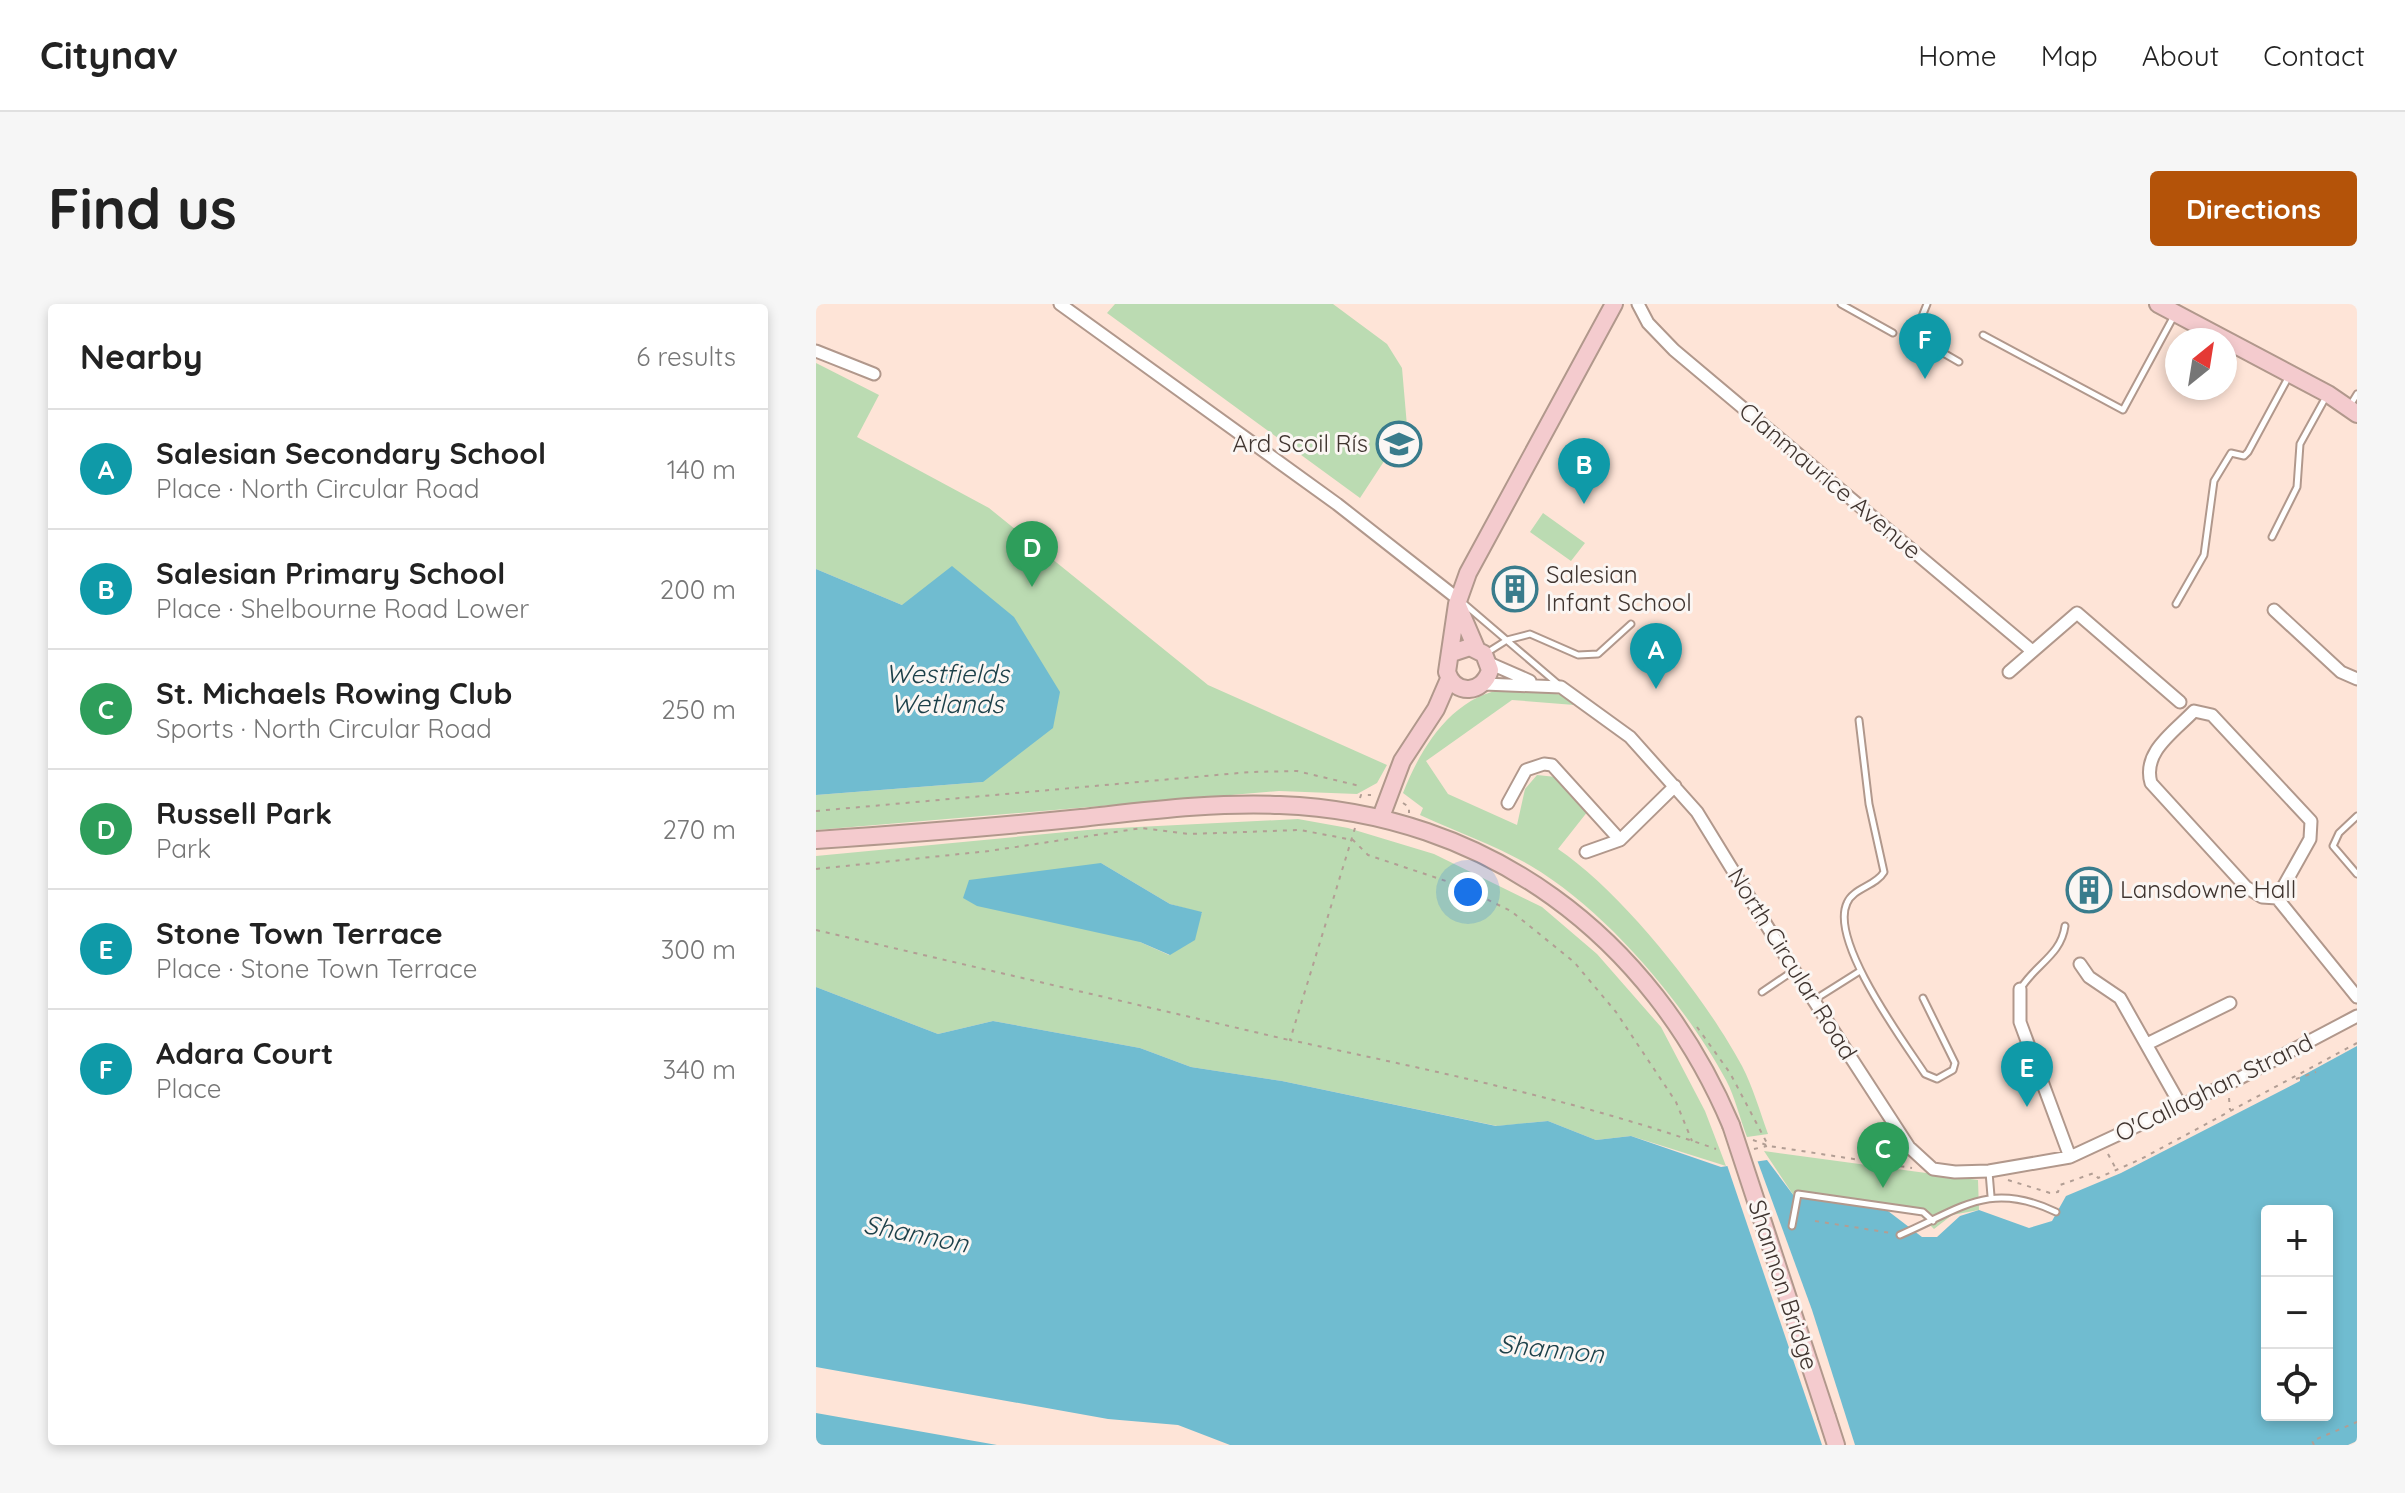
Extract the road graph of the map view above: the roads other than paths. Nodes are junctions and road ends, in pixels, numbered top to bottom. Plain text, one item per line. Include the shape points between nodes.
1 (1060, 304) edge
2 (1614, 304) edge
3 (1638, 304) edge
4 (1841, 304) edge
5 (1927, 304) edge
6 (2158, 304) edge
7 (2175, 313) junction
8 (1893, 333) dead end
9 (1983, 335) dead end
10 (816, 351) edge
11 (1959, 362) dead end
12 (874, 374) dead end
13 (2290, 375) junction
14 (2328, 394) junction
15 (2354, 406) edge
16 (2272, 537) dead end
17 (1458, 602) junction
18 (2176, 604) dead end
19 (2274, 610) dead end
20 (1631, 624) dead end
21 (1507, 640) junction
22 (2031, 650) junction
23 (1452, 653) junction
24 (1483, 655) junction
25 (2009, 672) dead end
26 (2357, 679) edge
27 (1455, 684) junction
28 (1484, 684) junction
29 (1538, 684) junction
30 (1561, 687) junction
31 (2180, 702) dead end
32 (1859, 720) dead end
33 (1675, 786) junction
34 (1508, 803) dead end
35 (2357, 816) edge
36 (1381, 817) junction
37 (816, 840) edge
38 (1620, 840) junction
39 (1586, 852) dead end
40 (2357, 874) edge
41 (2277, 898) junction
42 (2065, 926) dead end
43 (2080, 964) dead end
44 (1794, 970) junction
45 (1860, 971) junction
46 (2020, 989) joint
47 (1762, 992) dead end
48 (2357, 997) edge
49 (1923, 998) dead end
50 (1813, 1001) junction
51 (2230, 1003) dead end
52 (2357, 1016) edge
53 (2147, 1044) junction
54 (2181, 1106) junction
55 (2070, 1157) junction
56 (1989, 1171) junction
57 (1991, 1196) junction
58 (2056, 1212) dead end
59 (1933, 1221) junction
60 (1792, 1226) dead end
61 (1900, 1235) road end
62 (1836, 1445) edge

1 - 17 street via 1337,504
2 - 17 main road via 1468,573
3 - 22 street, Clanmaurice Avenue via 1674,350
4 - 8 lane
5 - 11 lane via 1914,336
6 - 7 main road
7 - 9 lane via 2123,410
7 - 13 main road
10 - 12 street
13 - 14 main road
13 - 18 lane via 2248,452 2231,453 2214,481 2204,555
14 - 15 main road
14 - 16 lane via 2300,444 2297,487
17 - 21 lane
17 - 23 main road
17 - 24 main road
19 - 26 street via 2341,672
20 - 21 lane via 1598,654 1578,655 1530,634
21 - 24 lane
21 - 30 lane
22 - 25 street
22 - 31 street via 2077,613
23 - 24 main road via 1464,647
23 - 27 main road via 1447,665
24 - 28 main road
24 - 29 street, North Circular Road
27 - 28 main road via 1473,689
27 - 36 main road via 1402,761
28 - 29 street, North Circular Road
29 - 30 street, North Circular Road
30 - 33 street, North Circular Road via 1630,737
32 - 45 lane via 1869,804 1884,867 1882,876 1846,904 1844,920
33 - 38 street
33 - 44 street, North Circular Road via 1697,812
34 - 38 street via 1526,770 1552,765
35 - 40 lane via 2333,846
36 - 37 main road, Shannon Bridge via 1279,805 1156,810
36 - 62 main road, Shannon Bridge, bridge via 1466,846 1519,874 1565,905 1642,977 1692,1048 1731,1125
38 - 39 street
41 - 41 street via 2262,897 2246,887 2151,783 2146,767 2150,757 2194,711 2212,715 2311,821 2310,839
41 - 48 street
42 - 46 lane via 2057,951
43 - 53 street via 2095,982 2116,992
44 - 47 lane
44 - 50 street, North Circular Road
45 - 49 lane via 1933,1079 1953,1070 1955,1063
45 - 50 lane
46 - 55 street via 2020,1022
50 - 56 street, North Circular Road via 1909,1147 1933,1169
51 - 53 street
52 - 54 street, O'Callaghan Strand
53 - 54 street
54 - 55 street, O'Callaghan Strand
55 - 56 street
56 - 57 lane
57 - 58 lane via 2014,1197
57 - 59 lane
59 - 60 lane via 1923,1212 1798,1194
59 - 61 lane

